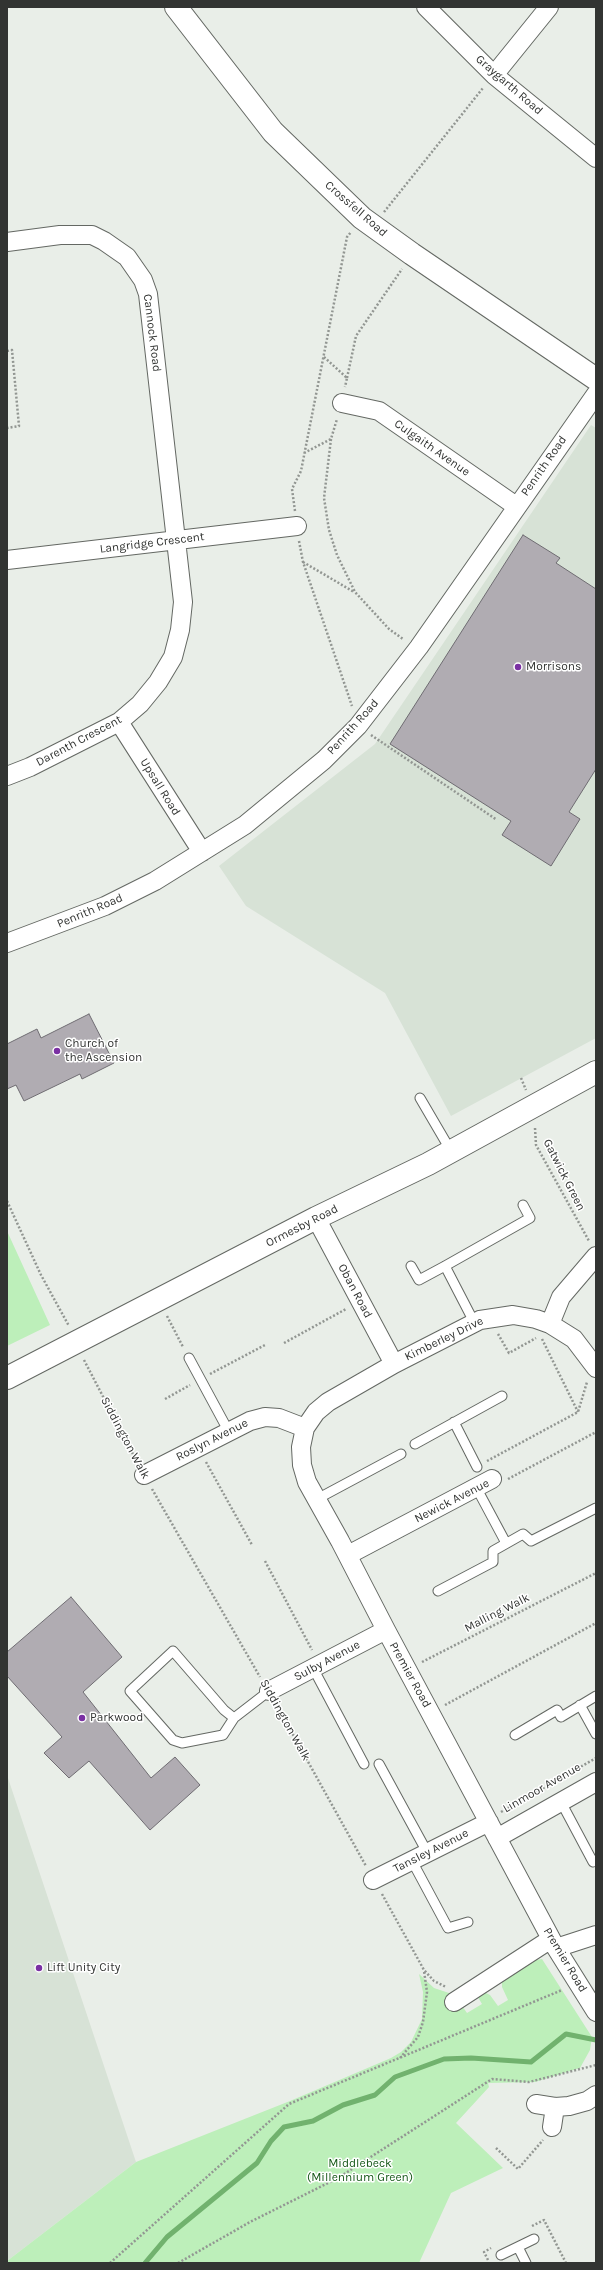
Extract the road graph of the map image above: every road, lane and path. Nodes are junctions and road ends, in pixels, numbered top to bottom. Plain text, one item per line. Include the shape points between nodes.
1 (176, 7) edge
2 (426, 7) edge
3 (550, 7) edge
4 (494, 75) junction
5 (596, 158) edge
6 (367, 222) junction
7 (7, 242) edge
8 (412, 254) junction
9 (7, 351) edge
10 (324, 358) junction
11 (347, 378) junction
12 (596, 379) edge
13 (596, 394) edge
14 (342, 403) junction
15 (7, 428) edge
16 (331, 439) junction
17 (304, 453) junction
18 (516, 506) junction
19 (297, 526) junction
20 (176, 540) junction
21 (7, 560) edge
22 (303, 562) junction
23 (355, 592) junction
24 (419, 647) junction
25 (119, 722) junction
26 (358, 726) junction
27 (7, 776) edge
28 (497, 820) dead end
29 (202, 852) junction
30 (7, 943) edge
31 (596, 1072) edge
32 (521, 1078) dead end
33 (420, 1098) dead end
34 (533, 1106) junction
35 (451, 1151) junction
36 (7, 1201) edge
37 (523, 1204) dead end
38 (316, 1218) junction
39 (594, 1252) edge
40 (411, 1266) dead end
41 (445, 1266) junction
42 (158, 1300) junction
43 (360, 1302) junction
44 (482, 1320) junction
45 (550, 1324) junction
46 (78, 1342) junction
47 (284, 1343) dead end
48 (265, 1345) dead end
49 (189, 1358) joint
50 (394, 1364) junction
51 (596, 1368) edge
52 (7, 1378) edge
53 (200, 1379) junction
54 (502, 1396) dead end
55 (165, 1399) dead end
56 (578, 1412) dead end
57 (454, 1422) junction
58 (305, 1428) junction
59 (229, 1432) junction
60 (596, 1432) edge
61 (414, 1444) dead end
62 (198, 1447) junction
63 (401, 1454) dead end
64 (477, 1467) dead end
65 (144, 1475) junction
66 (492, 1479) joint
67 (476, 1487) junction
68 (317, 1499) junction
69 (596, 1508) edge
70 (506, 1543) junction
71 (252, 1545) dead end
72 (348, 1555) junction
73 (265, 1561) dead end
74 (596, 1573) edge
75 (438, 1591) dead end
76 (596, 1623) edge
77 (386, 1630) junction
78 (317, 1666) junction
79 (407, 1670) junction
80 (269, 1691) junction
81 (596, 1696) edge
82 (580, 1705) junction
83 (431, 1713) junction
84 (234, 1718) junction
85 (515, 1734) dead end
86 (596, 1734) edge
87 (596, 1758) edge
88 (364, 1764) dead end
89 (379, 1764) dead end
90 (596, 1782) edge
91 (561, 1802) junction
92 (488, 1821) junction
93 (497, 1838) junction
94 (419, 1856) junction
95 (596, 1860) edge
96 (374, 1880) junction
97 (468, 1922) dead end
98 (596, 1935) edge
99 (554, 1944) junction
100 (424, 1970) junction
101 (578, 1983) junction
102 (453, 1994) joint
103 (596, 2012) edge
104 (399, 2059) junction
105 (596, 2065) edge
106 (596, 2095) edge
107 (536, 2104) dead end
108 (555, 2107) junction
109 (552, 2127) joint
110 (496, 2148) dead end
111 (534, 2239) dead end
112 (518, 2247) junction
113 (501, 2255) dead end
114 (110, 2263) edge
115 (178, 2263) edge
116 (526, 2263) edge

1 - 6 street, Crossfell Road via 273,132
2 - 4 street, Graygarth Road
3 - 4 street
4 - 5 street, Graygarth Road
4 - 6 path
6 - 8 street, Crossfell Road
6 - 10 path via 347,237
7 - 20 street, Cannock Road via 60,235 92,235 116,248 137,268 148,294
8 - 11 path via 356,336
8 - 12 street, Crossfell Road
9 - 15 path via 12,350 19,426
10 - 11 path
10 - 17 path
11 - 14 path
13 - 18 street, Penrith Road
14 - 16 path
14 - 18 street, Culgaith Avenue via 379,410
16 - 17 path
16 - 23 path via 324,498 328,530 336,555
17 - 19 path via 301,471 292,489
18 - 24 street, Penrith Road
19 - 20 street, Langridge Crescent
19 - 22 path
20 - 21 street, Langridge Crescent
20 - 25 street, Darenth Crescent via 183,602 180,630 173,657 158,682 140,704
22 - 23 path
22 - 26 path
23 - 24 path via 389,629
24 - 26 street, Penrith Road
25 - 27 street, Darenth Crescent
25 - 29 street, Upsall Road
26 - 28 path
26 - 29 street, Penrith Road via 289,790 245,825
29 - 30 street, Penrith Road via 156,881 105,906
31 - 34 street, Ormesby Road
32 - 34 path, Gatwick Green
33 - 35 lane
34 - 35 street, Ormesby Road
34 - 39 path, Gatwick Green via 536,1145
35 - 38 street, Ormesby Road
36 - 46 path, Siddington Walk via 40,1276
37 - 41 lane via 530,1218
38 - 42 street, Ormesby Road
38 - 43 street, Oban Road
39 - 45 street via 561,1297
40 - 41 lane via 419,1280
41 - 44 lane
42 - 46 street, Ormesby Road
42 - 49 path
43 - 47 path
43 - 50 street, Oban Road
44 - 45 street, Kimberley Drive via 507,1315 524,1316
44 - 50 street, Kimberley Drive
44 - 56 path via 508,1352 540,1335
45 - 51 street, Kimberley Drive via 574,1339
46 - 52 street, Ormesby Road
46 - 65 path, Siddington Walk via 88,1369
48 - 53 path
49 - 53 lane
50 - 58 street, Premier Road via 328,1402 316,1412
53 - 55 path
53 - 59 lane
54 - 57 lane
57 - 61 lane
57 - 64 lane
58 - 59 street, Roslyn Avenue via 280,1418 265,1417 250,1421
58 - 68 street, Premier Road via 301,1446 302,1465 307,1482
59 - 62 street, Roslyn Avenue
60 - 66 path, Newick Avenue via 496,1485
62 - 65 street, Roslyn Avenue
62 - 71 path
63 - 68 lane
65 - 80 path, Siddington Walk
66 - 67 street, Newick Avenue
67 - 70 lane
67 - 72 street, Newick Avenue
68 - 72 street, Premier Road
69 - 70 lane via 531,1541 523,1534
70 - 75 lane via 493,1551 493,1562
72 - 77 street, Premier Road
73 - 78 path
74 - 79 path, Malling Walk
76 - 83 path
77 - 78 street, Sulby Avenue
77 - 79 street, Premier Road
78 - 80 street, Sulby Avenue
78 - 88 lane
79 - 83 street, Premier Road
80 - 84 lane
80 - 96 path, Siddington Walk
81 - 82 lane
82 - 85 lane via 561,1717 557,1710
82 - 86 lane
83 - 92 street, Premier Road
84 - 84 lane via 223,1735 182,1743 173,1740 130,1691 173,1651 224,1710
87 - 92 path, Linmoor Avenue
89 - 94 lane
90 - 91 street, Linmoor Avenue
91 - 93 street, Linmoor Avenue
91 - 95 lane via 593,1862
92 - 93 street, Premier Road
92 - 94 street, Tansley Avenue
93 - 99 street, Premier Road
94 - 96 street, Tansley Avenue
94 - 97 lane via 448,1928
96 - 100 path, Siddington Walk
98 - 99 street
99 - 101 street, Premier Road
99 - 102 street
100 - 102 path, Siddington Walk via 434,1981 446,1986
100 - 104 path via 427,1992 423,2022 418,2037
101 - 103 street, Premier Road
101 - 104 path
104 - 114 path via 289,2104
105 - 115 path via 529,2082 492,2079 338,2178 250,2222
106 - 108 street via 587,2101
107 - 108 street
108 - 109 street
109 - 110 path via 518,2169
111 - 112 lane
112 - 113 lane
112 - 116 lane

